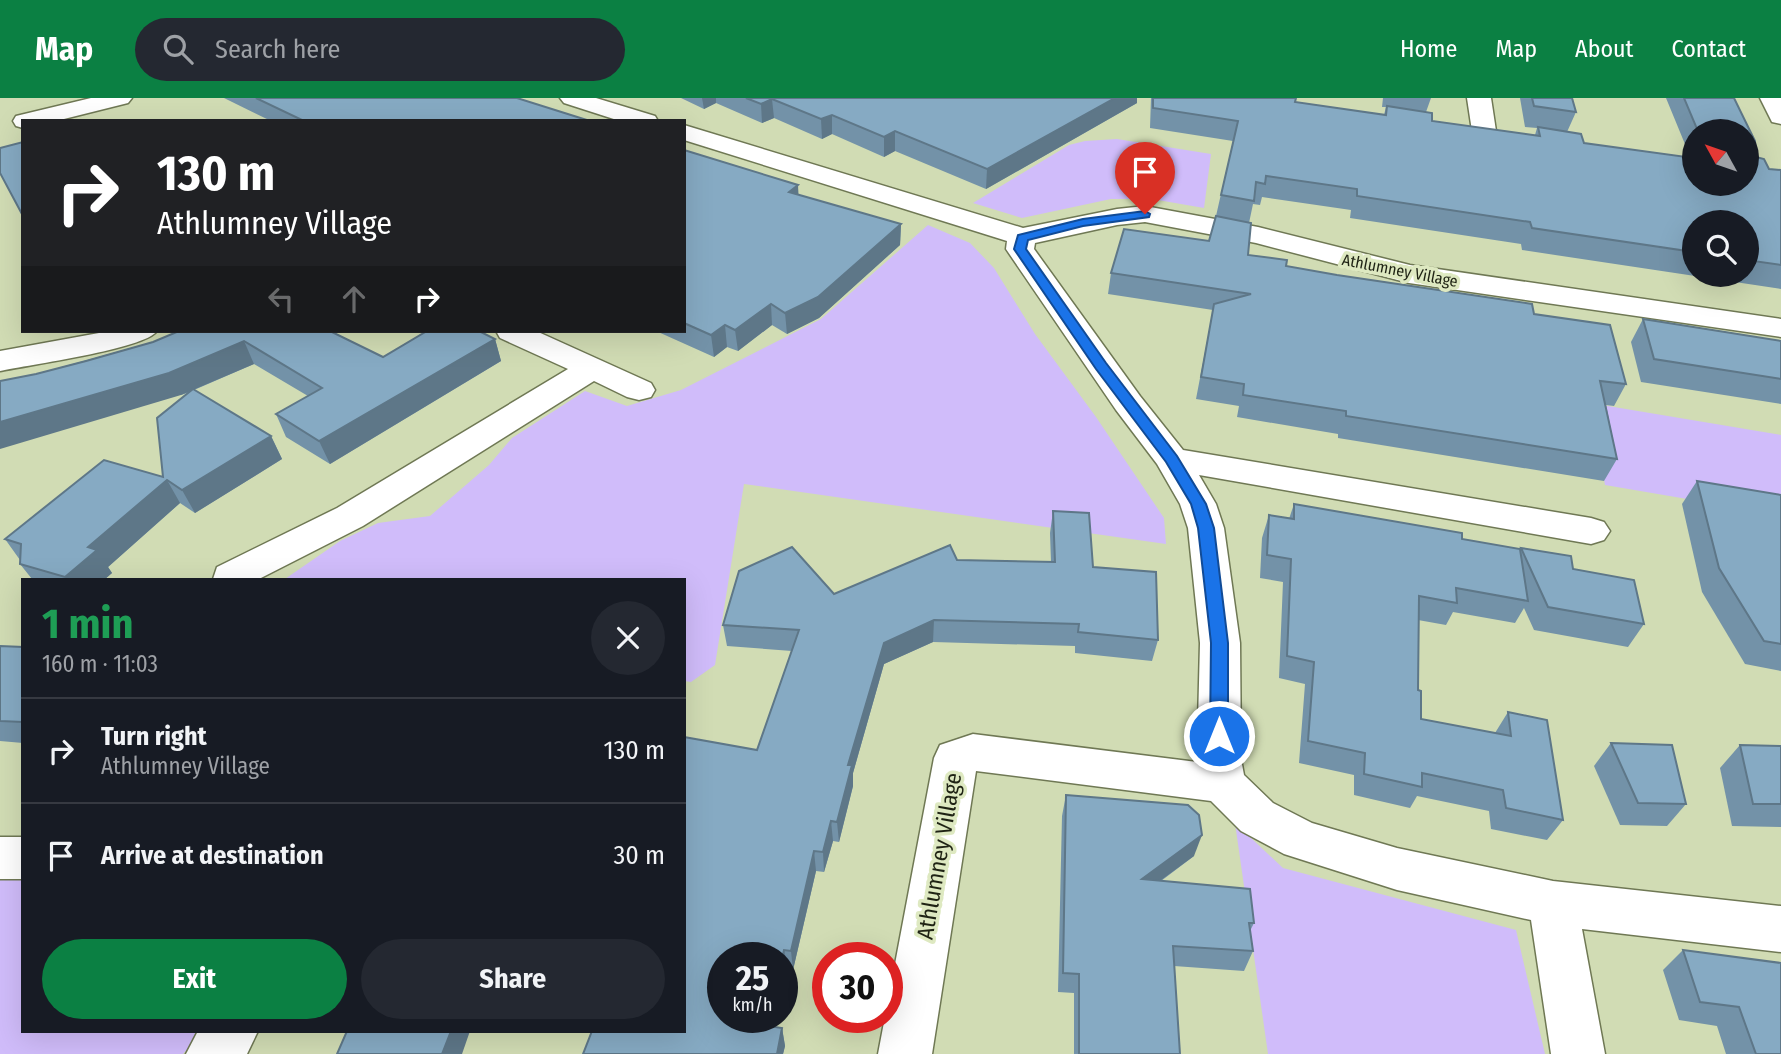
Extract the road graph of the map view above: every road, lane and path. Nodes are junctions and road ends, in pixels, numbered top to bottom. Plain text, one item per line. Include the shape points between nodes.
1 (120, 98) edge
2 (572, 98) edge
3 (1479, 98) edge
4 (1772, 98) edge
5 (1781, 117) edge
6 (32, 119) edge
7 (640, 119) edge
8 (21, 122) edge
9 (0, 127) edge
10 (1456, 127) edge
11 (1484, 131) junction
12 (686, 133) edge
13 (1511, 135) edge
14 (1023, 237) junction
15 (1781, 328) edge
16 (136, 333) edge
17 (514, 333) edge
18 (0, 361) edge
19 (591, 369) junction
20 (639, 390) dead end
21 (1172, 460) junction
22 (1591, 531) dead end
23 (231, 578) dead end
24 (1223, 783) junction
25 (0, 858) edge
26 (21, 858) edge
27 (1553, 903) junction
28 (1781, 929) edge
29 (230, 1033) edge
30 (213, 1054) edge
31 (905, 1054) edge
32 (1578, 1054) edge

1 - 6 street
2 - 7 street
3 - 11 street
4 - 5 street
8 - 9 street
10 - 11 street
11 - 13 street
12 - 14 street
14 - 15 street, Athlumney Village via 1117,217 1155,215 1258,235 1409,274
14 - 21 street via 1020,249
16 - 18 street
17 - 19 street
19 - 20 street
19 - 23 street via 359,512
21 - 22 street
21 - 24 street via 1198,504 1206,528 1220,643
24 - 27 street via 1257,817 1301,840 1397,869
24 - 31 street, Athlumney Village via 973,752 956,758
25 - 26 street
27 - 28 street
27 - 32 street
29 - 30 street

